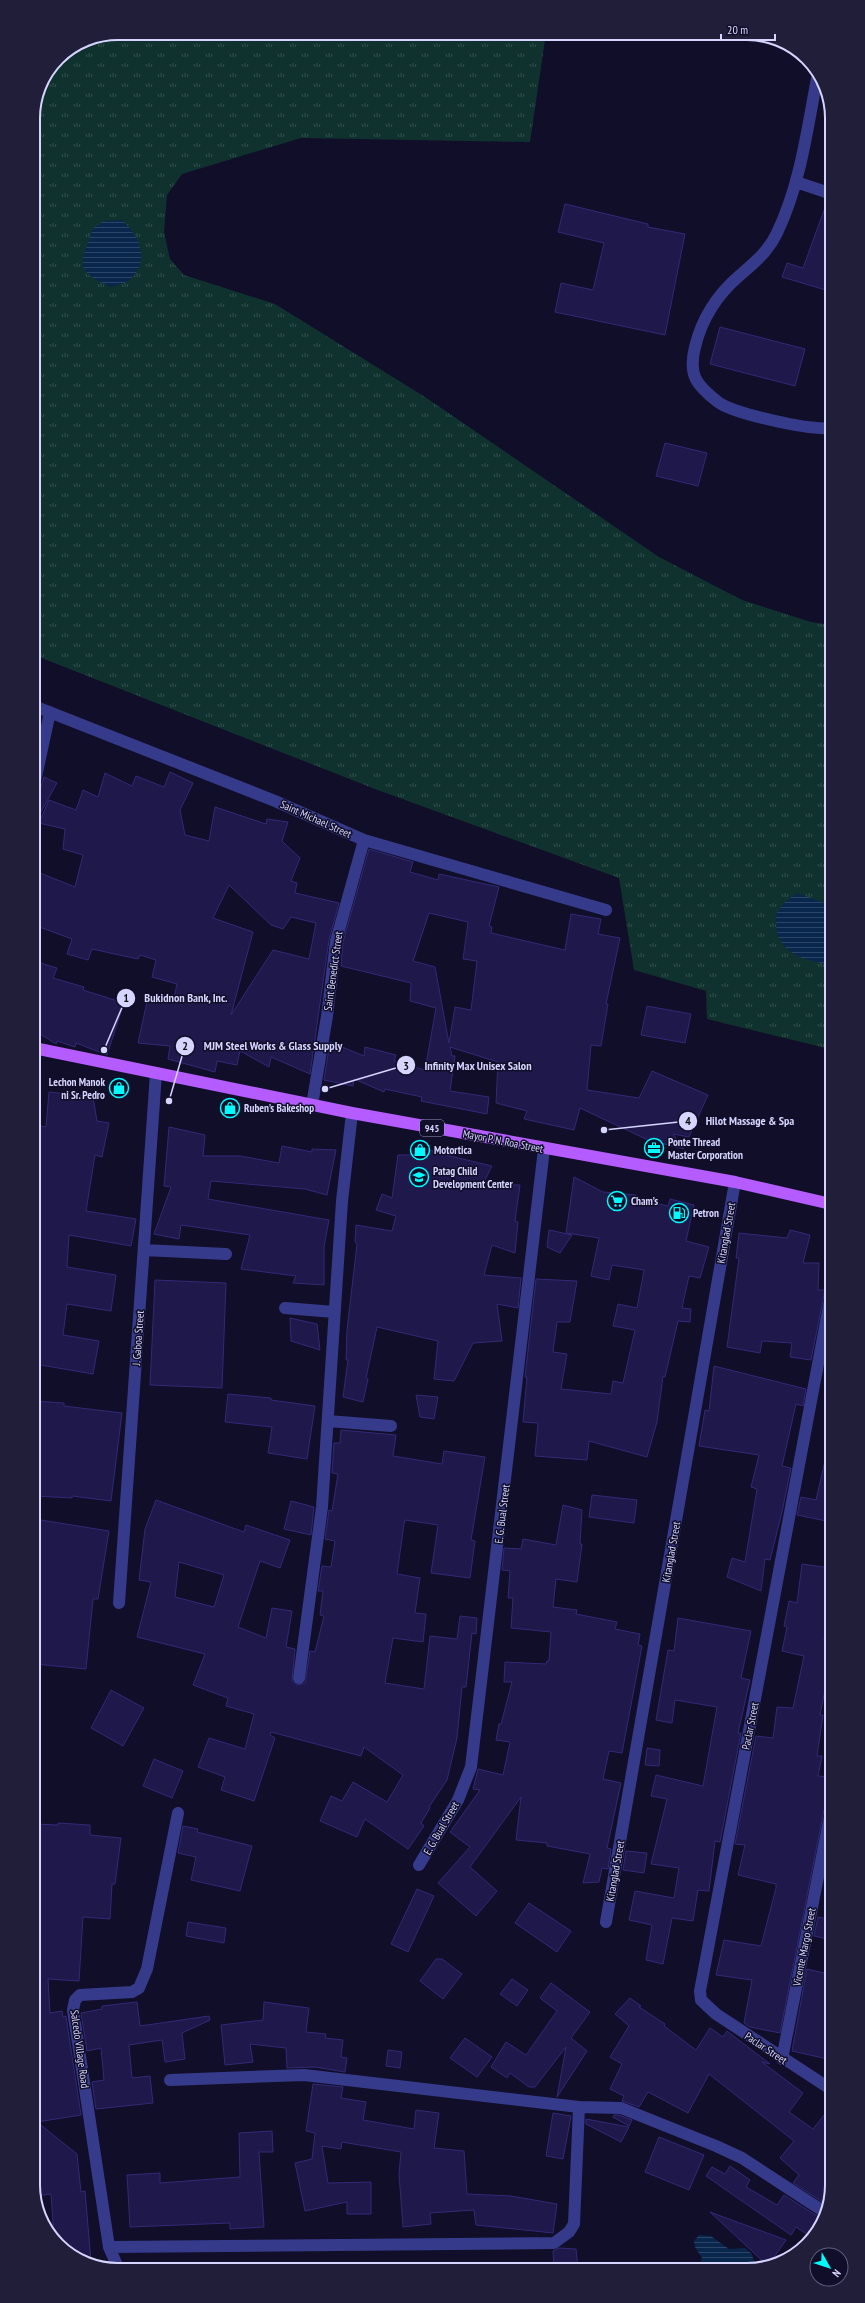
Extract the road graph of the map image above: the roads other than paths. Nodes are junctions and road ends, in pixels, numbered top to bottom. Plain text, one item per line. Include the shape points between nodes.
1 (816, 82) edge
2 (796, 182) junction
3 (825, 192) edge
4 (825, 427) edge
5 (40, 708) edge
6 (50, 712) junction
7 (40, 758) edge
8 (364, 840) junction
9 (606, 910) dead end
10 (40, 1049) edge
11 (156, 1073) junction
12 (312, 1105) junction
13 (352, 1113) junction
14 (544, 1149) junction
15 (735, 1182) junction
16 (825, 1203) edge
17 (144, 1250) junction
18 (226, 1254) dead end
19 (285, 1308) dead end
20 (334, 1312) junction
21 (825, 1327) edge
22 (328, 1422) junction
23 (391, 1426) dead end
24 (119, 1603) dead end
25 (298, 1678) dead end
26 (178, 1813) dead end
27 (825, 1846) edge
28 (419, 1865) dead end
29 (606, 1922) dead end
30 (782, 2059) junction
31 (170, 2080) dead end
32 (825, 2086) edge
33 (579, 2107) junction
34 (821, 2210) edge
35 (109, 2247) junction
36 (116, 2263) edge

1 - 2 street
2 - 3 street
2 - 4 street via 788,209 776,235 760,259 738,277 713,304 699,330 692,357 693,376 701,389 722,405 751,416
5 - 6 street, Saint Michael Street
6 - 7 street
6 - 8 street, Saint Michael Street via 275,801
8 - 9 street, Saint Michael Street
8 - 12 street, Saint Benedict Street via 336,941 328,1016
10 - 11 main road, Mayor P. N. Roa Street / 945
11 - 12 main road, Mayor P. N. Roa Street / 945
11 - 17 street, J. Gaboa Street
12 - 13 main road, Mayor P. N. Roa Street / 945
13 - 14 main road, Mayor P. N. Roa Street / 945
13 - 20 street via 342,1200
14 - 15 main road, Mayor P. N. Roa Street / 945
14 - 28 street, E. G. Bual Street via 472,1767 458,1800
15 - 16 main road, Mayor P. N. Roa Street / 945
15 - 29 street, Kitanglad Street
17 - 18 street
17 - 24 street, J. Gaboa Street
19 - 20 street
20 - 22 street
21 - 30 street, Paclar Street via 700,1991 701,2000 716,2014
22 - 23 street
22 - 25 street via 322,1507
26 - 35 street, Salcedo Village Road via 147,1969 139,1988 132,1992 80,1996 75,2000 73,2010
27 - 30 street, Vicente Margo Street
30 - 32 street, Paclar Street
31 - 33 street via 304,2075
33 - 34 street via 621,2108 716,2146 742,2158
33 - 35 street via 574,2224 569,2232 554,2243
35 - 36 street, Salcedo Village Road

